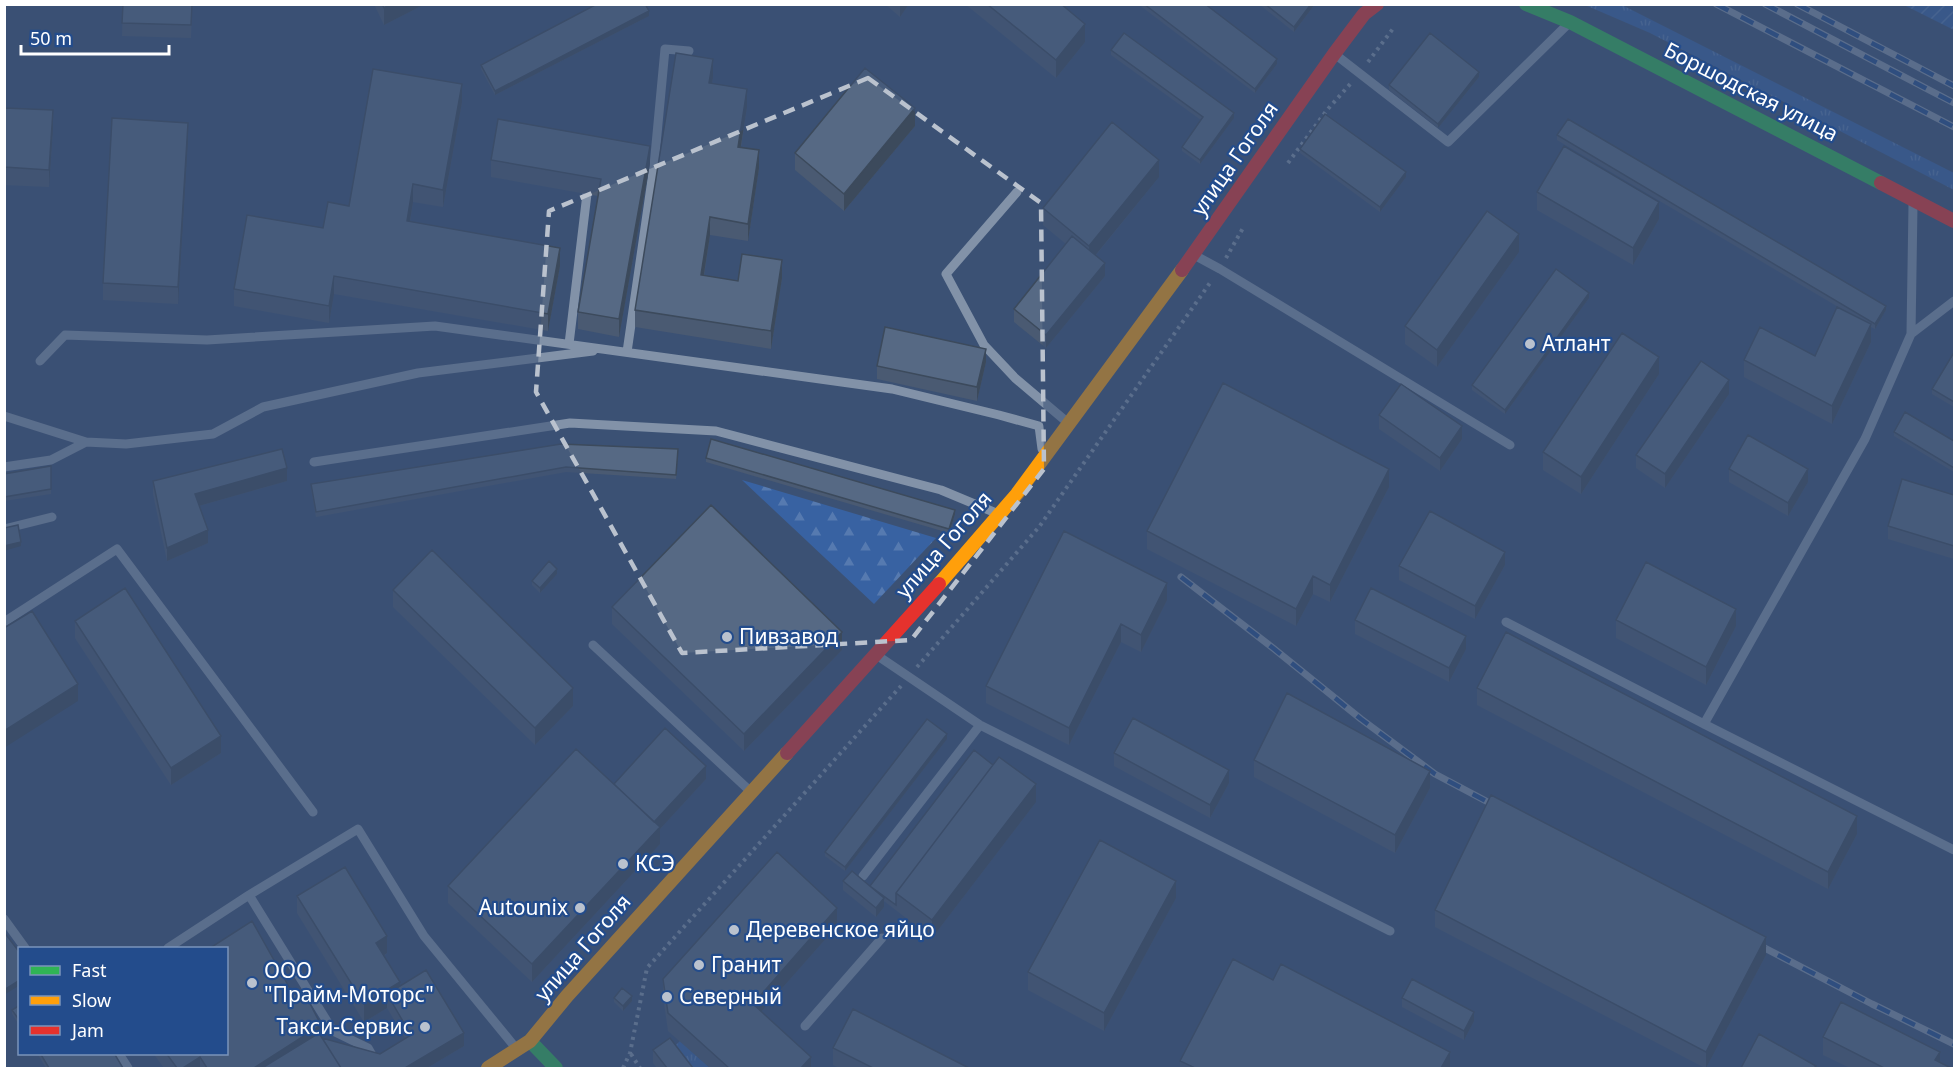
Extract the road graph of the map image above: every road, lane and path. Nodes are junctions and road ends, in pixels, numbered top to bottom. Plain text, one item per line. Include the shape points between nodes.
1 (1377, 4) edge
2 (1527, 4) edge
3 (1570, 22) junction
4 (689, 51) dead end
5 (1334, 54) junction
6 (1017, 192) dead end
7 (587, 194) edge
8 (1913, 200) junction
9 (1954, 221) edge
10 (1193, 255) junction
11 (1954, 301) edge
12 (1911, 334) junction
13 (568, 344) junction
14 (607, 349) junction
15 (627, 352) junction
16 (40, 361) dead end
17 (4, 416) edge
18 (1069, 424) junction
19 (86, 442) junction
20 (1510, 445) dead end
21 (1044, 458) junction
22 (314, 462) dead end
23 (4, 467) edge
24 (999, 514) junction
25 (52, 517) dead end
26 (4, 528) edge
27 (4, 622) edge
28 (1506, 622) dead end
29 (593, 645) dead end
30 (876, 655) junction
31 (1704, 724) junction
32 (980, 725) junction
33 (751, 792) junction
34 (313, 812) dead end
35 (1954, 850) edge
36 (863, 876) dead end
37 (249, 895) junction
38 (4, 919) edge
39 (1390, 931) dead end
40 (882, 939) dead end
41 (24, 947) edge
42 (170, 947) edge
43 (805, 1026) dead end
44 (531, 1041) junction
45 (517, 1050) junction
46 (119, 1055) edge
47 (380, 1067) edge
48 (128, 1068) edge
49 (488, 1068) edge
50 (556, 1068) edge
51 (623, 1068) edge
52 (640, 1068) edge

1 - 5 street, улица Гоголя via 1361,12
2 - 3 street, Боршодская улица
3 - 5 lane via 1448,142
3 - 8 street, Боршодская улица
4 - 15 lane via 666,49 654,166
5 - 10 street, улица Гоголя
6 - 18 lane via 946,274 984,345 1015,378
7 - 13 lane
8 - 9 street, Боршодская улица
8 - 12 lane
10 - 18 street, улица Гоголя
10 - 20 lane
11 - 12 lane
12 - 31 lane via 1865,439
13 - 14 lane
13 - 16 lane via 435,326 207,340 66,335
14 - 15 lane
14 - 19 lane via 374,382 263,407 213,434 126,444
15 - 21 lane via 892,390 999,414 1039,426
17 - 19 lane
18 - 21 street, улица Гоголя
19 - 23 lane via 51,460
21 - 24 street, улица Гоголя
22 - 24 lane via 570,423 716,431 941,490
24 - 30 street, улица Гоголя
25 - 26 lane
27 - 34 lane via 117,549
28 - 31 lane
29 - 33 lane
30 - 32 lane
30 - 33 street, улица Гоголя
31 - 35 lane
32 - 36 lane
32 - 39 lane
33 - 44 street, улица Гоголя
37 - 42 lane
37 - 45 lane via 358,829 424,936
37 - 47 lane via 333,1030 368,1048
38 - 41 lane
40 - 43 lane
44 - 45 street, улица Гоголя
44 - 50 street
45 - 49 street, улица Гоголя
46 - 48 lane
51 - 52 path via 630,1053

